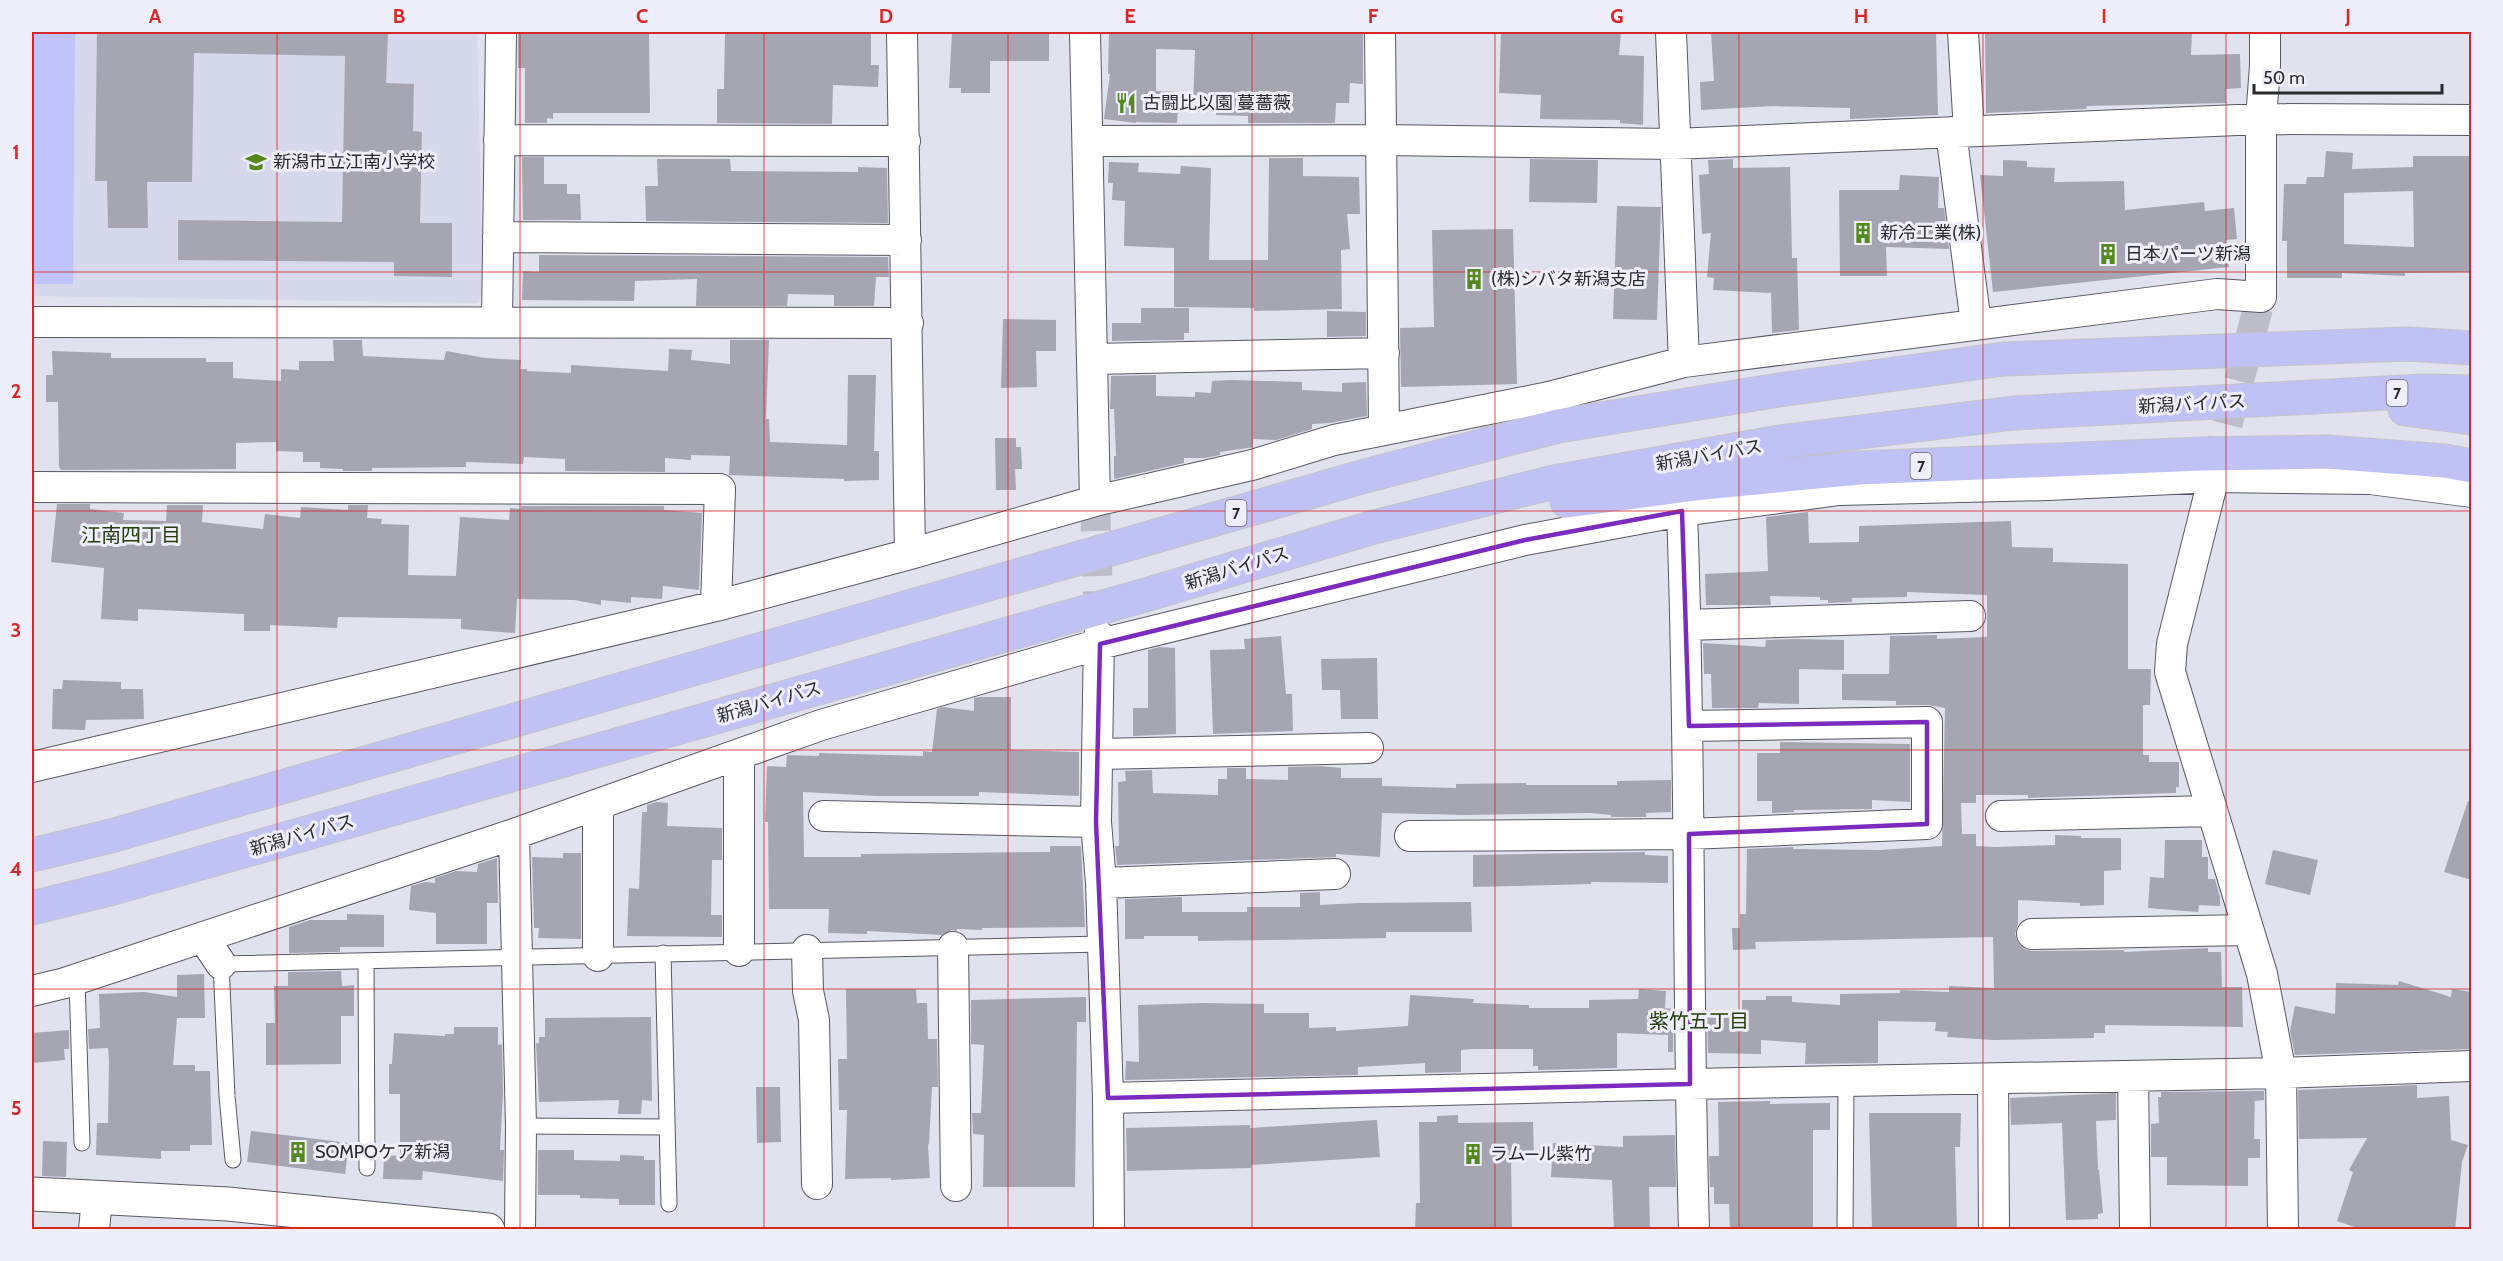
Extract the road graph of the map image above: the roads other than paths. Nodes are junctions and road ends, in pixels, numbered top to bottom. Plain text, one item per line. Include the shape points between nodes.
1 (501, 32) edge
2 (902, 32) edge
3 (1085, 32) edge
4 (1380, 32) edge
5 (1671, 32) edge
6 (1963, 32) edge
7 (2265, 32) edge
8 (2261, 119) junction
9 (2472, 120) edge
10 (1960, 132) junction
11 (499, 140) junction
12 (1383, 140) junction
13 (905, 141) junction
14 (1089, 141) junction
15 (1674, 144) junction
16 (498, 237) junction
17 (906, 240) junction
18 (32, 322) edge
19 (497, 322) junction
20 (908, 323) junction
21 (1976, 324) junction
22 (2472, 348) edge
23 (1384, 354) junction
24 (1092, 359) junction
25 (1684, 362) junction
26 (2472, 392) edge
27 (2323, 398) junction
28 (2472, 418) edge
29 (1384, 429) junction
30 (2472, 466) edge
31 (2215, 472) junction
32 (32, 487) edge
33 (2472, 492) edge
34 (1095, 501) junction
35 (1682, 511) junction
36 (1374, 526) junction
37 (910, 554) junction
38 (716, 606) junction
39 (1970, 616) dead end
40 (1686, 625) junction
41 (1100, 640) junction
42 (1689, 726) junction
43 (1368, 748) dead end
44 (739, 754) junction
45 (1098, 754) junction
46 (32, 767) edge
47 (598, 805) junction
48 (2212, 811) junction
49 (824, 816) dead end
50 (2001, 816) dead end
51 (1096, 822) junction
52 (514, 834) junction
53 (1689, 834) junction
54 (1410, 836) dead end
55 (32, 855) edge
56 (1335, 874) dead end
57 (1101, 883) junction
58 (32, 908) edge
59 (2248, 930) junction
60 (2032, 934) dead end
61 (203, 937) junction
62 (1102, 944) junction
63 (953, 947) junction
64 (807, 950) junction
65 (739, 951) junction
66 (663, 953) junction
67 (598, 956) junction
68 (517, 958) junction
69 (366, 961) junction
70 (221, 964) junction
71 (77, 979) junction
72 (32, 991) edge
73 (2472, 1066) edge
74 (2281, 1073) junction
75 (2133, 1076) junction
76 (1993, 1079) junction
77 (1846, 1081) junction
78 (1690, 1084) junction
79 (1108, 1098) junction
80 (521, 1126) junction
81 (666, 1127) junction
82 (82, 1143) dead end
83 (233, 1160) dead end
84 (367, 1168) dead end
85 (817, 1184) dead end
86 (956, 1186) dead end
87 (32, 1194) edge
88 (669, 1204) dead end
89 (96, 1214) edge
90 (488, 1230) edge
91 (520, 1230) edge
92 (1108, 1230) edge
93 (1694, 1230) edge
94 (1845, 1230) edge
95 (1994, 1230) edge
96 (2135, 1230) edge
97 (2283, 1230) edge

1 - 11 street
2 - 13 street
3 - 14 street
4 - 12 street
5 - 15 street
6 - 10 street
7 - 8 street
8 - 9 street
8 - 10 street
8 - 21 street via 2261,297 2217,294
10 - 15 street
10 - 21 street
11 - 13 street
11 - 16 street
12 - 14 street
12 - 15 street
12 - 23 street
13 - 17 street
14 - 24 street
15 - 25 street
16 - 17 street
16 - 19 street
17 - 20 street
18 - 19 street
19 - 20 street
20 - 37 street
21 - 25 street
22 - 55 highway, 7 via 2408,344 2004,359 1558,426 1365,476 111,836
23 - 24 street
23 - 29 street
24 - 34 street
25 - 29 street via 1549,397
26 - 27 highway, 新潟バイパス / 7
27 - 28 highway, 7
27 - 36 highway, 新潟バイパス / 7 via 2014,413 1780,442 1554,482
29 - 34 street via 1252,465
30 - 36 highway, 7 via 2327,452 1859,468 1703,483
31 - 33 street via 2370,479
31 - 35 street via 2048,485 1839,490
31 - 48 street via 2172,644 2170,672
32 - 38 street via 720,489
34 - 37 street
35 - 40 street
35 - 41 street via 1525,540
36 - 58 highway, 新潟バイパス / 7 via 1131,600
37 - 38 street
38 - 46 street
39 - 40 street
40 - 42 street
41 - 44 street
41 - 45 street
42 - 53 street
42 - 53 street via 1927,722 1927,824
43 - 45 street
44 - 47 street
44 - 65 street
45 - 51 street
47 - 52 street
47 - 67 street
48 - 50 street
48 - 59 street
49 - 51 street
51 - 57 street
52 - 61 street
52 - 68 street
53 - 54 street
53 - 78 street
56 - 57 street
57 - 62 street
59 - 60 street
59 - 74 street via 2262,974
61 - 70 street
61 - 71 street
62 - 63 lane
62 - 79 street
63 - 64 lane
63 - 86 street
64 - 65 lane
64 - 85 street via 808,991 814,1020
65 - 66 lane
66 - 67 lane
66 - 81 lane
67 - 68 lane
68 - 69 lane
68 - 80 street
69 - 70 lane
69 - 84 lane
70 - 83 lane
71 - 72 street
71 - 82 lane
73 - 74 street
74 - 75 street
74 - 97 street
75 - 76 street
75 - 96 street
76 - 77 street
76 - 95 street
77 - 78 street
77 - 94 lane
78 - 79 street
78 - 93 street
79 - 92 street
80 - 81 lane
80 - 91 street
81 - 88 lane
87 - 89 street
89 - 90 street via 228,1204

